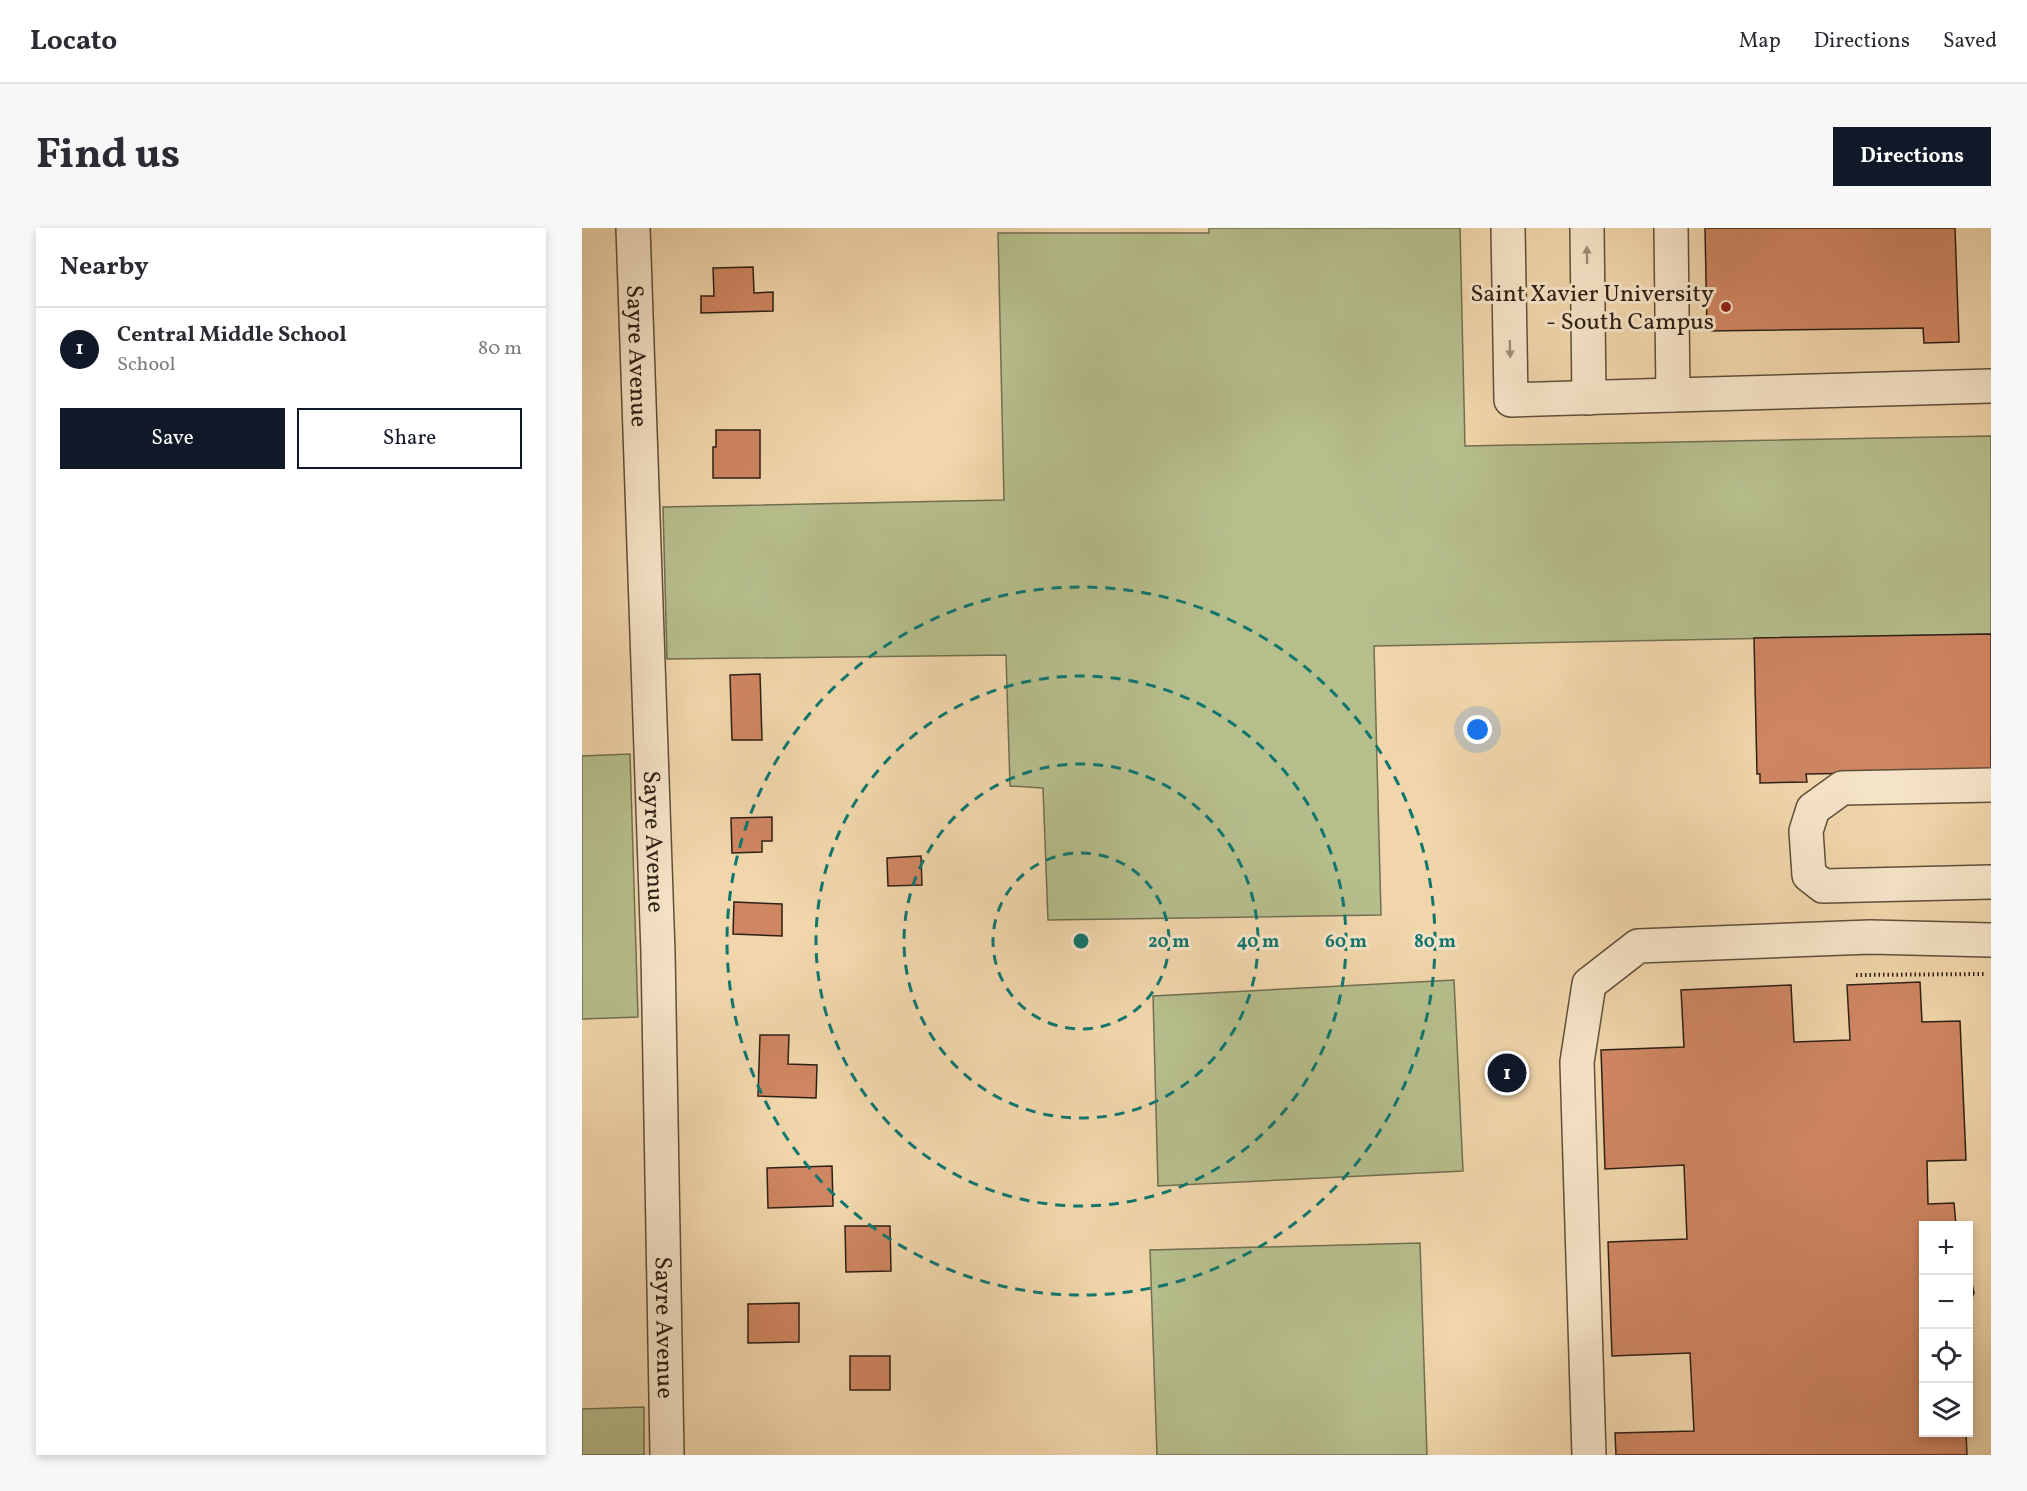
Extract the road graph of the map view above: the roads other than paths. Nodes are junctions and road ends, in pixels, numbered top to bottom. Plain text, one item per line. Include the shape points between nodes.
1 (633, 228) edge
2 (1508, 228) edge
3 (1587, 228) edge
4 (1671, 228) edge
5 (1991, 386) edge
6 (1673, 395) junction
7 (1589, 398) junction
8 (1991, 785) edge
9 (1991, 882) edge
10 (1991, 940) edge
11 (667, 1455) edge
12 (1588, 1455) edge

1 - 11 street, Sayre Avenue via 658,953
2 -> 7 street via 1511,400
7 -> 3 street
4 - 6 street
5 - 6 street
6 - 7 street
8 - 9 street via 1842,788 1813,809 1806,831 1809,875 1824,886
10 - 12 street via 1870,937 1638,946 1589,984 1577,1062

